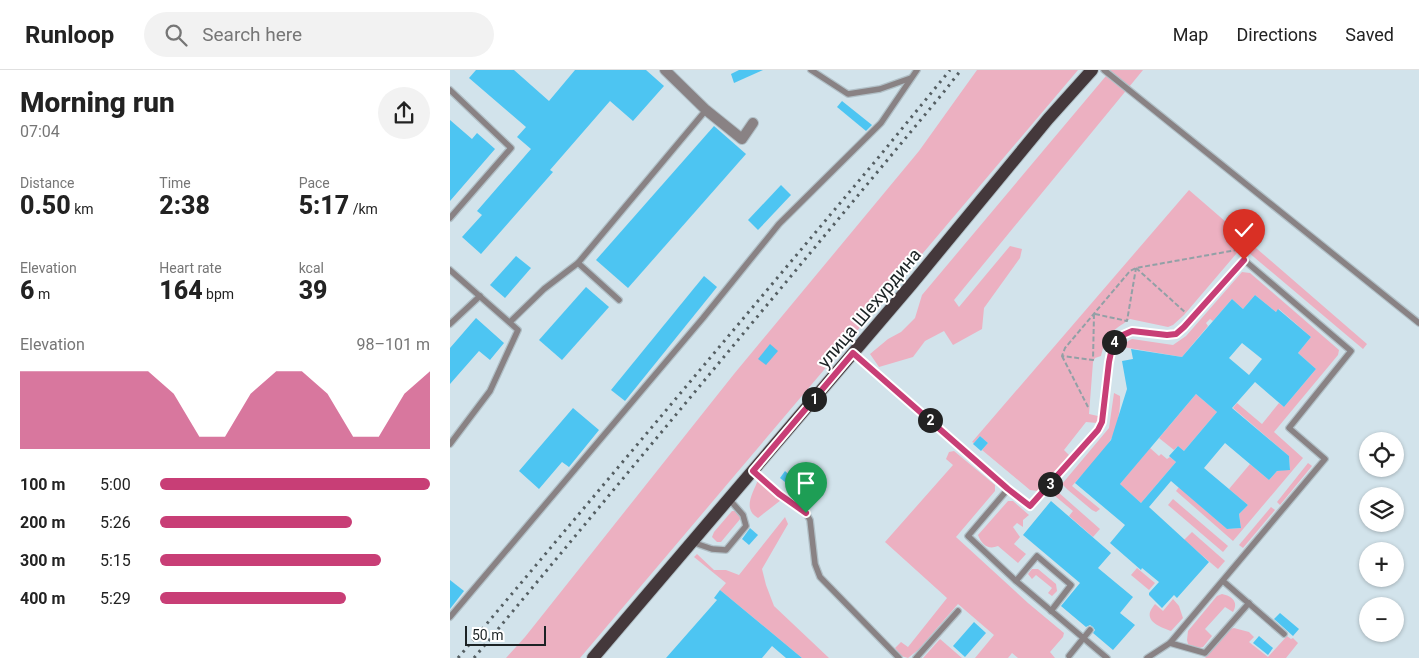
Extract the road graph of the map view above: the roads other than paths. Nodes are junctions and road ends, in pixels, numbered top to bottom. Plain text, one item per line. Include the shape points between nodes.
1 (665, 70) edge
2 (811, 70) edge
3 (917, 70) edge
4 (1092, 70) edge
5 (1104, 70) edge
6 (911, 78) junction
7 (450, 90) edge
8 (706, 110) junction
9 (753, 123) dead end
10 (450, 218) edge
11 (578, 263) junction
12 (450, 270) edge
13 (480, 296) junction
14 (619, 300) dead end
15 (510, 322) junction
16 (1419, 323) edge
17 (450, 324) edge
18 (853, 353) junction
19 (450, 444) edge
20 (753, 471) junction
21 (1008, 489) junction
22 (729, 500) junction
23 (692, 542) junction
24 (1016, 581) junction
25 (1223, 581) junction
26 (1248, 603) junction
27 (1051, 611) junction
28 (958, 612) dead end
29 (450, 617) edge
30 (1090, 630) dead end
31 (1284, 634) dead end
32 (1084, 638) junction
33 (1170, 643) junction
34 (1069, 656) dead end
35 (593, 658) edge
36 (899, 658) edge
37 (916, 658) edge
38 (1107, 658) edge
39 (1147, 658) edge

1 - 8 street
2 - 6 lane via 848,94 880,89
3 - 6 lane
4 - 18 main road, улица Шехурдина
5 - 16 lane
6 - 29 lane via 881,123 778,224 703,318
7 - 10 lane via 511,148
8 - 9 street via 742,139
8 - 11 lane
11 - 14 lane
11 - 15 lane via 544,289
12 - 13 lane
13 - 15 lane
13 - 17 lane
15 - 19 lane via 518,330 490,391
18 - 20 main road, улица Шехурдина
18 - 21 lane
20 - 22 main road, улица Шехурдина
20 - 36 lane via 806,513 810,520 814,564 820,577
21 - 24 lane via 968,536
21 - 25 lane via 1030,506 1098,430 1102,422 1113,343 1132,331 1176,334 1244,260 1351,351 1289,428 1325,459
22 - 23 main road, улица Шехурдина
22 - 23 lane via 743,515 746,526 726,550
23 - 35 main road, улица Шехурдина
24 - 27 lane
24 - 27 lane via 1038,556 1071,585
25 - 26 lane
25 - 33 lane
26 - 31 lane
26 - 33 lane via 1205,653
27 - 32 lane
28 - 37 lane
30 - 32 lane
32 - 34 lane
32 - 38 lane
33 - 39 lane

